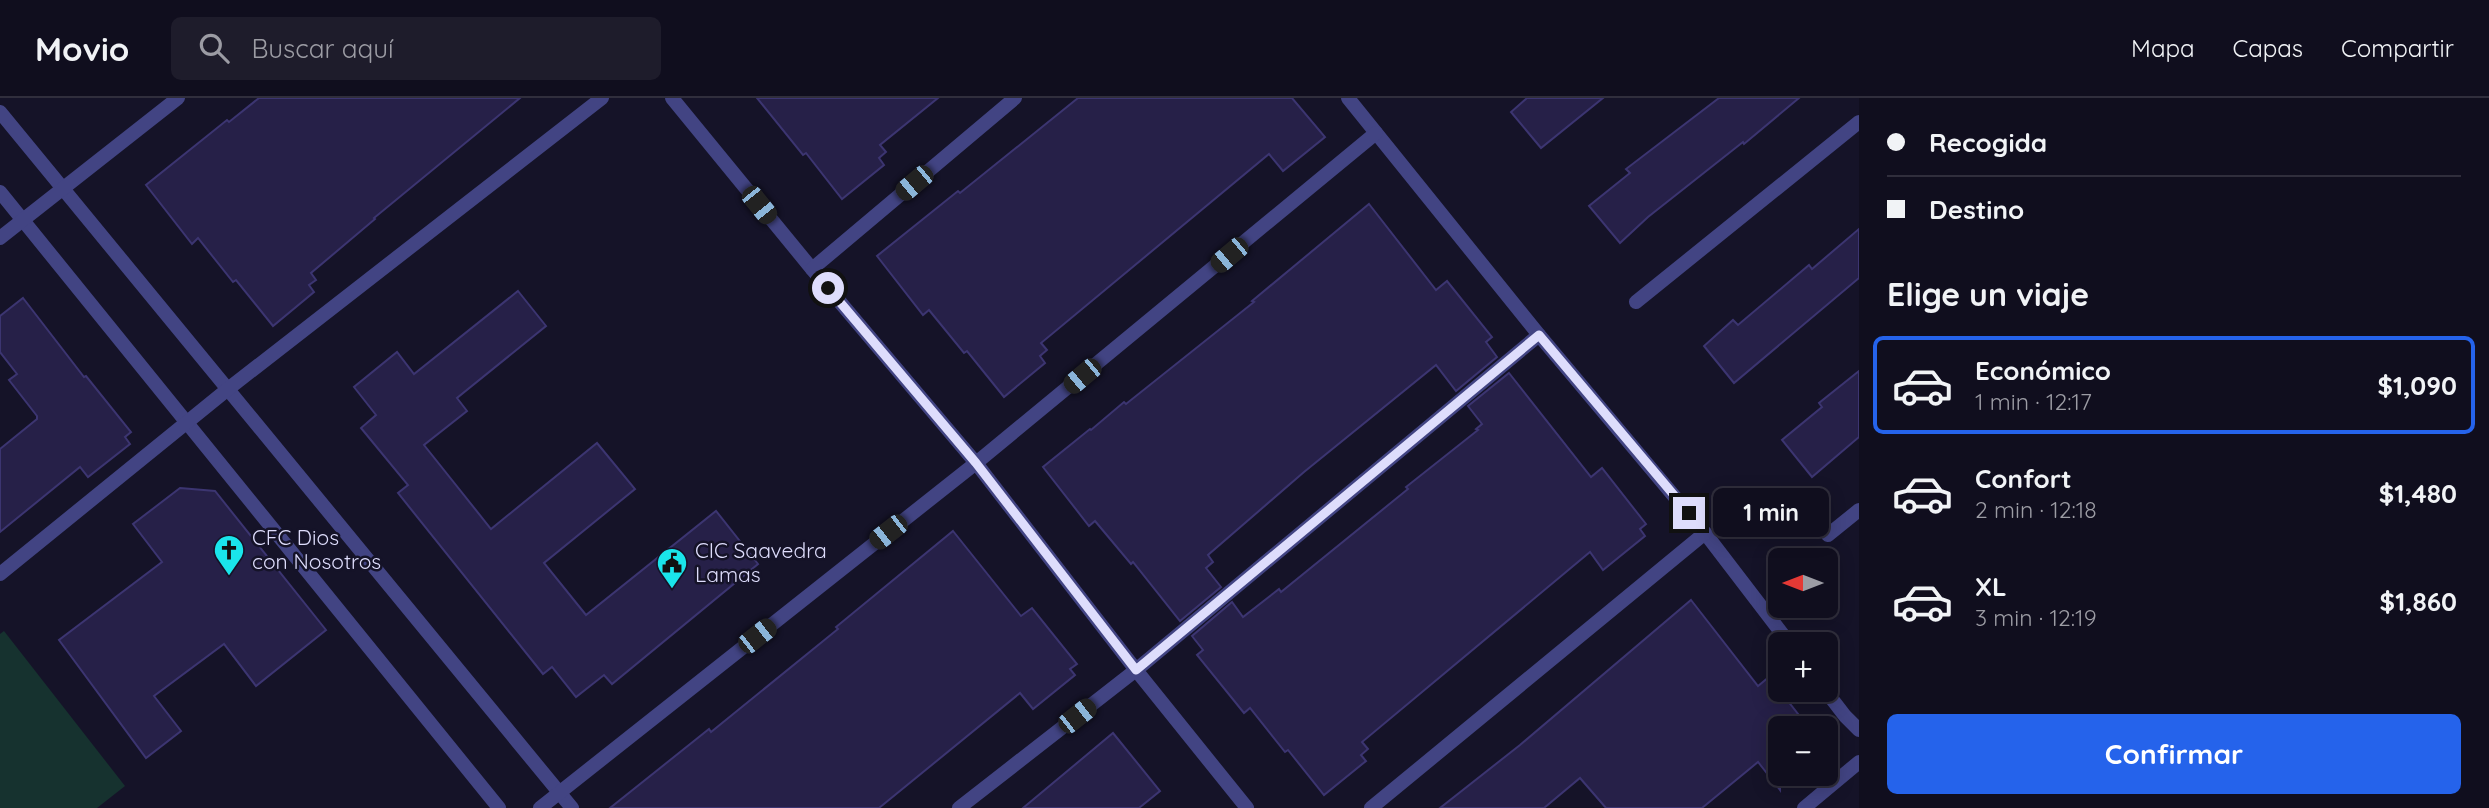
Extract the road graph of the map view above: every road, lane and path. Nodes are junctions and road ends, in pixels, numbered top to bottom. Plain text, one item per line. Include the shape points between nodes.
1 (178, 98) edge
2 (602, 98) edge
3 (672, 98) edge
4 (1015, 98) edge
5 (1348, 98) edge
6 (0, 112) edge
7 (1859, 122) edge
8 (1376, 133) junction
9 (62, 188) junction
10 (0, 192) edge
11 (22, 220) junction
12 (0, 238) edge
13 (812, 269) junction
14 (1636, 302) dead end
15 (1539, 335) junction
16 (228, 389) junction
17 (187, 422) junction
18 (976, 463) junction
19 (1859, 510) edge
20 (1705, 533) junction
21 (1828, 535) dead end
22 (0, 574) edge
23 (1781, 632) edge
24 (1136, 670) junction
25 (1834, 702) edge
26 (1859, 730) edge
27 (1859, 762) edge
28 (559, 792) junction
29 (499, 808) edge
30 (540, 808) edge
31 (572, 808) edge
32 (959, 808) edge
33 (1248, 808) edge
34 (1371, 808) edge
35 (1804, 808) edge

1 - 9 street
2 - 16 street
3 - 13 street
4 - 13 street
5 - 8 street
6 - 9 street
7 - 14 street
8 - 15 street
8 - 18 street
9 - 11 street
9 - 16 street
10 - 11 street
11 - 12 street
11 - 17 street
13 - 18 street
15 - 20 street
15 - 24 street
16 - 17 street
16 - 28 street
17 - 22 street
17 - 29 street
18 - 24 street
18 - 28 street
19 - 21 street
20 - 23 street
20 - 34 street
24 - 32 street
24 - 33 street
25 - 26 street
27 - 35 street
28 - 30 street
28 - 31 street

